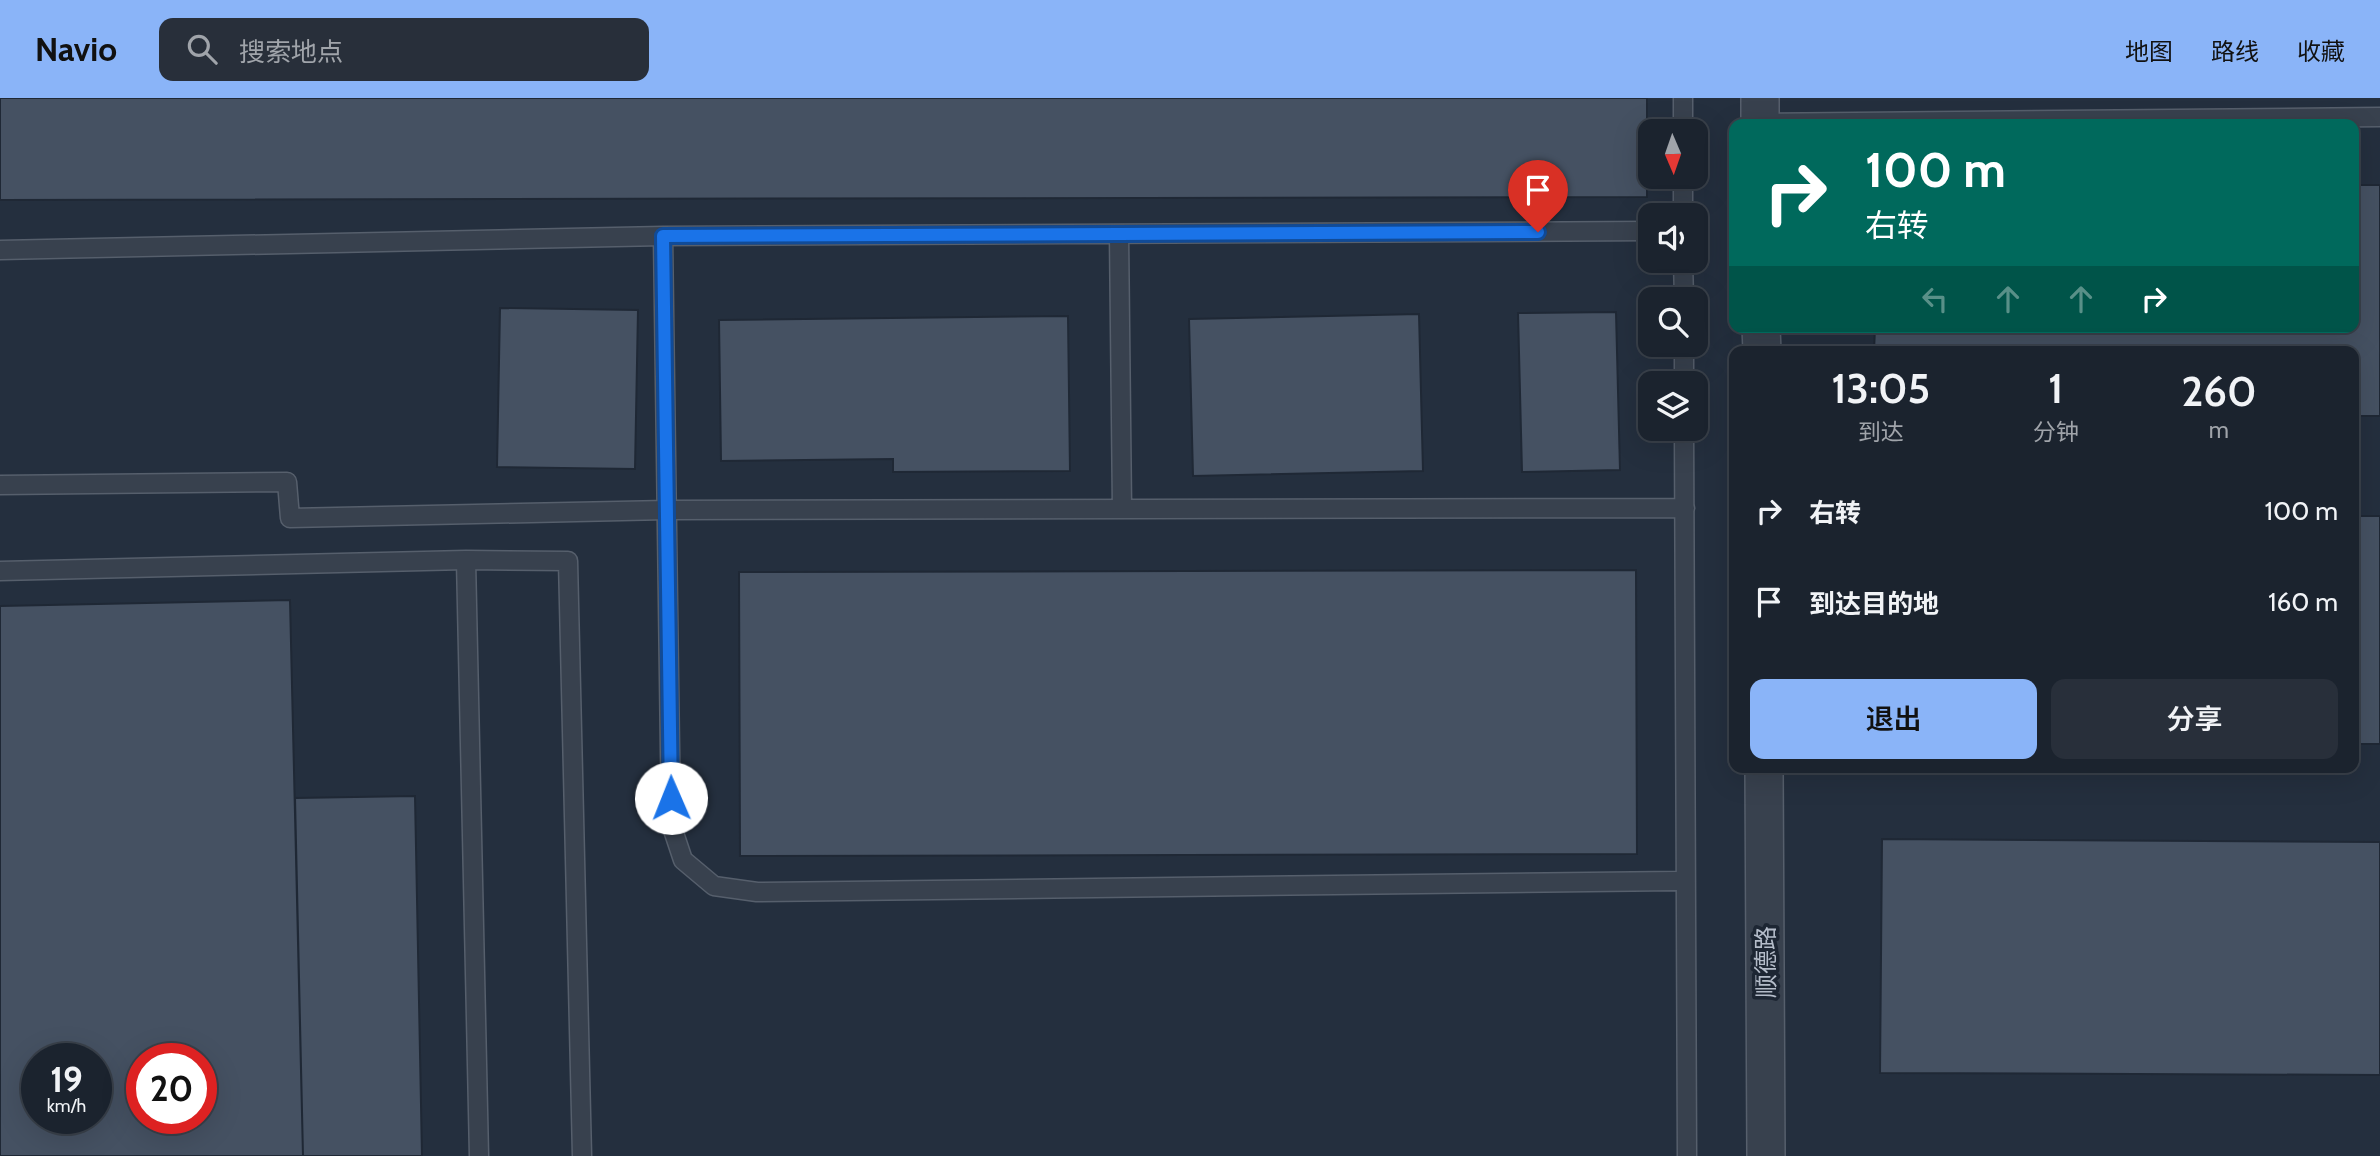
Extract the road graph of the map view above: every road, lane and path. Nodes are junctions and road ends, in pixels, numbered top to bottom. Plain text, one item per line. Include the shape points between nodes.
1 (1683, 98) edge
2 (1760, 115) edge
3 (2380, 117) edge
4 (1683, 119) edge
5 (1638, 231) edge
6 (1119, 234) junction
7 (663, 236) junction
8 (0, 250) edge
9 (1684, 441) edge
10 (0, 485) edge
11 (1685, 508) junction
12 (1122, 509) junction
13 (667, 510) junction
14 (466, 560) junction
15 (0, 571) edge
16 (1764, 773) edge
17 (1676, 881) dead end
18 (479, 1156) edge
19 (582, 1156) edge
20 (1687, 1156) edge
21 (1766, 1156) edge

1 - 4 lane
2 - 3 lane
5 - 6 lane
6 - 7 lane
6 - 12 lane
7 - 8 lane
7 - 13 lane
9 - 11 lane
10 - 13 lane via 287,482 290,518
11 - 12 lane
11 - 20 lane
12 - 13 lane
13 - 17 lane via 671,824 683,860 714,886 757,892
14 - 15 lane
14 - 18 lane
14 - 19 lane via 568,561
16 - 21 street, 顺德路

